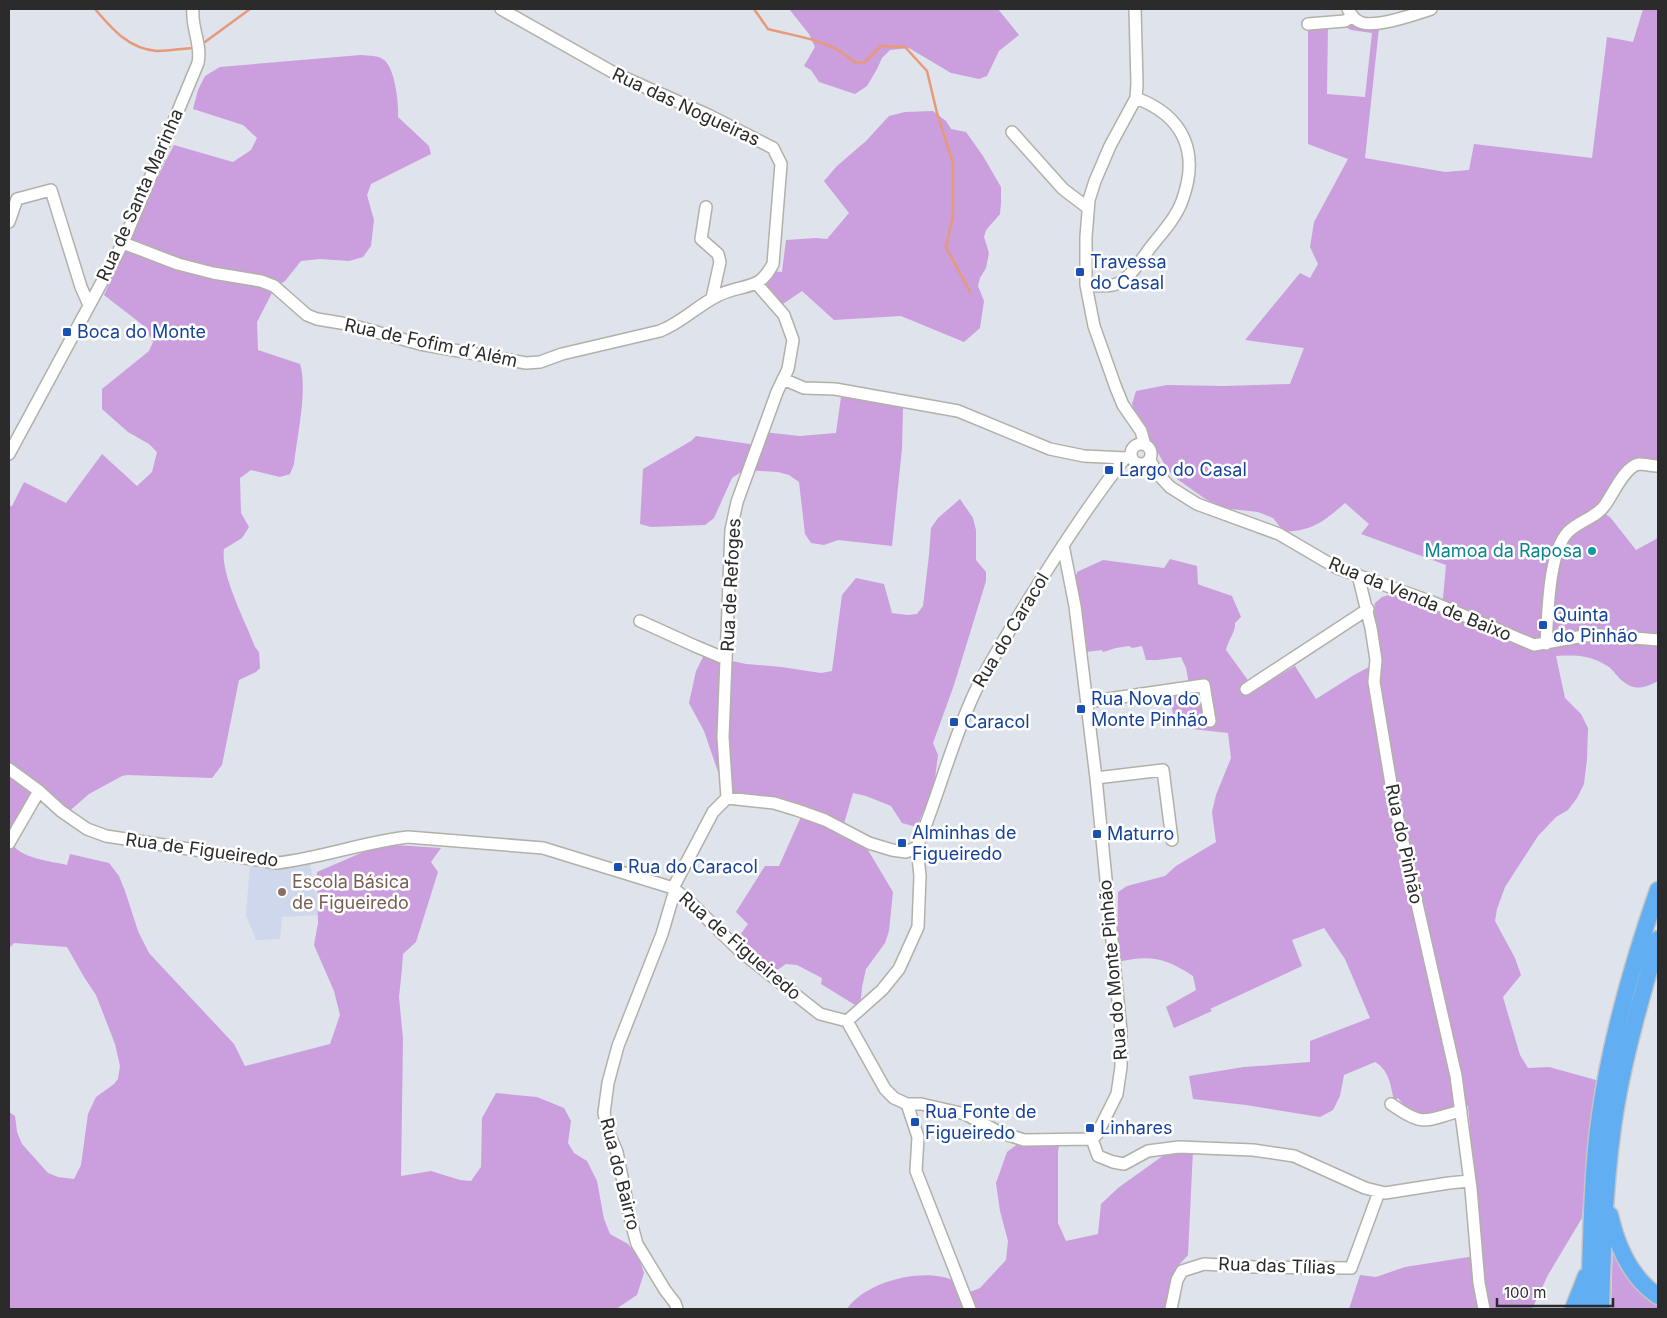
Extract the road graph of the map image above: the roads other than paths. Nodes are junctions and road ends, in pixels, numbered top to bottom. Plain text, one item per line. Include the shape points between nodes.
1 (193, 9) edge
2 (501, 9) edge
3 (1135, 9) edge
4 (1431, 9) edge
5 (1350, 12) edge
6 (1308, 24) dead end
7 (1136, 98) junction
8 (1012, 132) dead end
9 (706, 207) dead end
10 (1088, 208) junction
11 (9, 222) edge
12 (122, 243) junction
13 (756, 283) junction
14 (1086, 285) junction
15 (712, 298) junction
16 (89, 305) junction
17 (783, 380) junction
18 (1145, 445) junction
19 (9, 454) edge
20 (1128, 457) junction
21 (1150, 460) junction
22 (1658, 466) edge
23 (1063, 545) junction
24 (1358, 575) junction
25 (1368, 609) junction
26 (640, 621) dead end
27 (1658, 640) edge
28 (1546, 644) junction
29 (726, 659) junction
30 (1246, 689) dead end
31 (1087, 702) junction
32 (1210, 721) dead end
33 (9, 769) edge
34 (1096, 778) junction
35 (39, 792) junction
36 (727, 798) junction
37 (1172, 840) dead end
38 (9, 843) edge
39 (917, 847) junction
40 (674, 889) junction
41 (1658, 890) edge
42 (1658, 938) edge
43 (847, 1021) junction
44 (907, 1104) junction
45 (1391, 1104) dead end
46 (1461, 1111) junction
47 (1092, 1139) junction
48 (1469, 1181) junction
49 (1379, 1192) junction
50 (1599, 1198) junction
51 (1590, 1267) junction
52 (1658, 1296) edge
53 (677, 1309) edge
54 (970, 1309) edge
55 (1171, 1309) edge
56 (1484, 1309) edge
57 (1573, 1309) edge
58 (1589, 1309) edge
59 (1601, 1309) edge

1 - 12 street, Rua de Santa Marinha via 200,51 198,63
2 - 13 street, Rua das Nogueiras via 616,74 773,148 781,164 773,264
3 - 7 street
4 - 5 street via 1365,24
5 - 6 street via 1344,20
7 - 10 street via 1110,146
7 - 14 street via 1160,109 1186,140 1189,154 1187,186 1182,203 1130,274 1114,285
8 - 10 street via 1063,189
9 - 15 street via 701,239 718,254 720,262
10 - 14 street
11 - 16 street via 17,199 51,190
12 - 15 street, Rua de Fofim d´Além via 178,264 274,286 307,315 317,319 420,344 526,363 660,332
12 - 16 street, Rua de Santa Marinha
13 - 15 street, Rua de Fofim d´Além
13 - 17 street via 784,315 793,340
14 - 18 street via 1094,326 1116,388 1141,431
16 - 19 street, Rua de Santa Marinha
17 - 20 street via 804,388 835,389 958,411 1050,449 1084,456
17 - 29 street, Rua de Refoges via 737,502 732,530
18 - 20 street via 1133,448
18 - 21 street via 1151,452
20 - 21 street via 1138,464 1146,464
20 - 23 street, Rua do Caracol via 1094,496
21 - 24 street, Rua da Venda de Baixo via 1170,487 1196,504 1279,534 1337,568
22 - 28 street via 1637,464 1631,468 1604,507 1563,538 1553,564
23 - 31 street, Rua do Monte Pinhão via 1075,606
23 - 39 street, Rua do Caracol via 974,693
24 - 25 street, Rua do Pinhão
24 - 28 street, Rua da Venda de Baixo via 1534,645
25 - 30 street
25 - 46 street, Rua do Pinhão via 1376,660 1374,682 1394,802 1456,1076
26 - 29 street
27 - 28 street, Rua da Venda de Baixo via 1600,635
29 - 36 street, Rua de Refoges via 723,737
31 - 32 street via 1204,685
31 - 34 street, Rua do Monte Pinhão
33 - 35 street, Rua de Figueiredo
34 - 37 street via 1163,770
34 - 47 street, Rua do Monte Pinhão via 1121,1031 1121,1067 1116,1094
35 - 38 street
35 - 40 street, Rua de Figueiredo via 87,829 106,836 277,863 408,837 543,848
36 - 39 street via 774,803 797,810 892,850 906,852
36 - 40 street via 713,812
39 - 43 street via 920,876 918,927 899,969 882,990
40 - 43 street, Rua de Figueiredo via 740,951 820,1014
40 - 53 street, Rua do Bairro via 662,934 618,1046 604,1113 617,1152 637,1244
41 - 50 highway via 1612,1044 1597,1138
42 - 50 highway via 1628,1046
43 - 44 street via 885,1089
44 - 47 street via 965,1114 999,1132 1024,1140
44 - 54 street via 918,1138 916,1171
45 - 46 street via 1422,1121
46 - 48 street, Rua do Pinhão
47 - 49 street via 1098,1156 1124,1164 1148,1151 1179,1147 1253,1150 1294,1156
48 - 49 street
48 - 56 street, Rua do Pinhão
49 - 55 street, Rua das Tílias via 1351,1268 1204,1264 1182,1271
50 - 51 highway
50 - 52 highway via 1629,1266
50 - 59 highway
51 - 57 highway
51 - 58 highway

